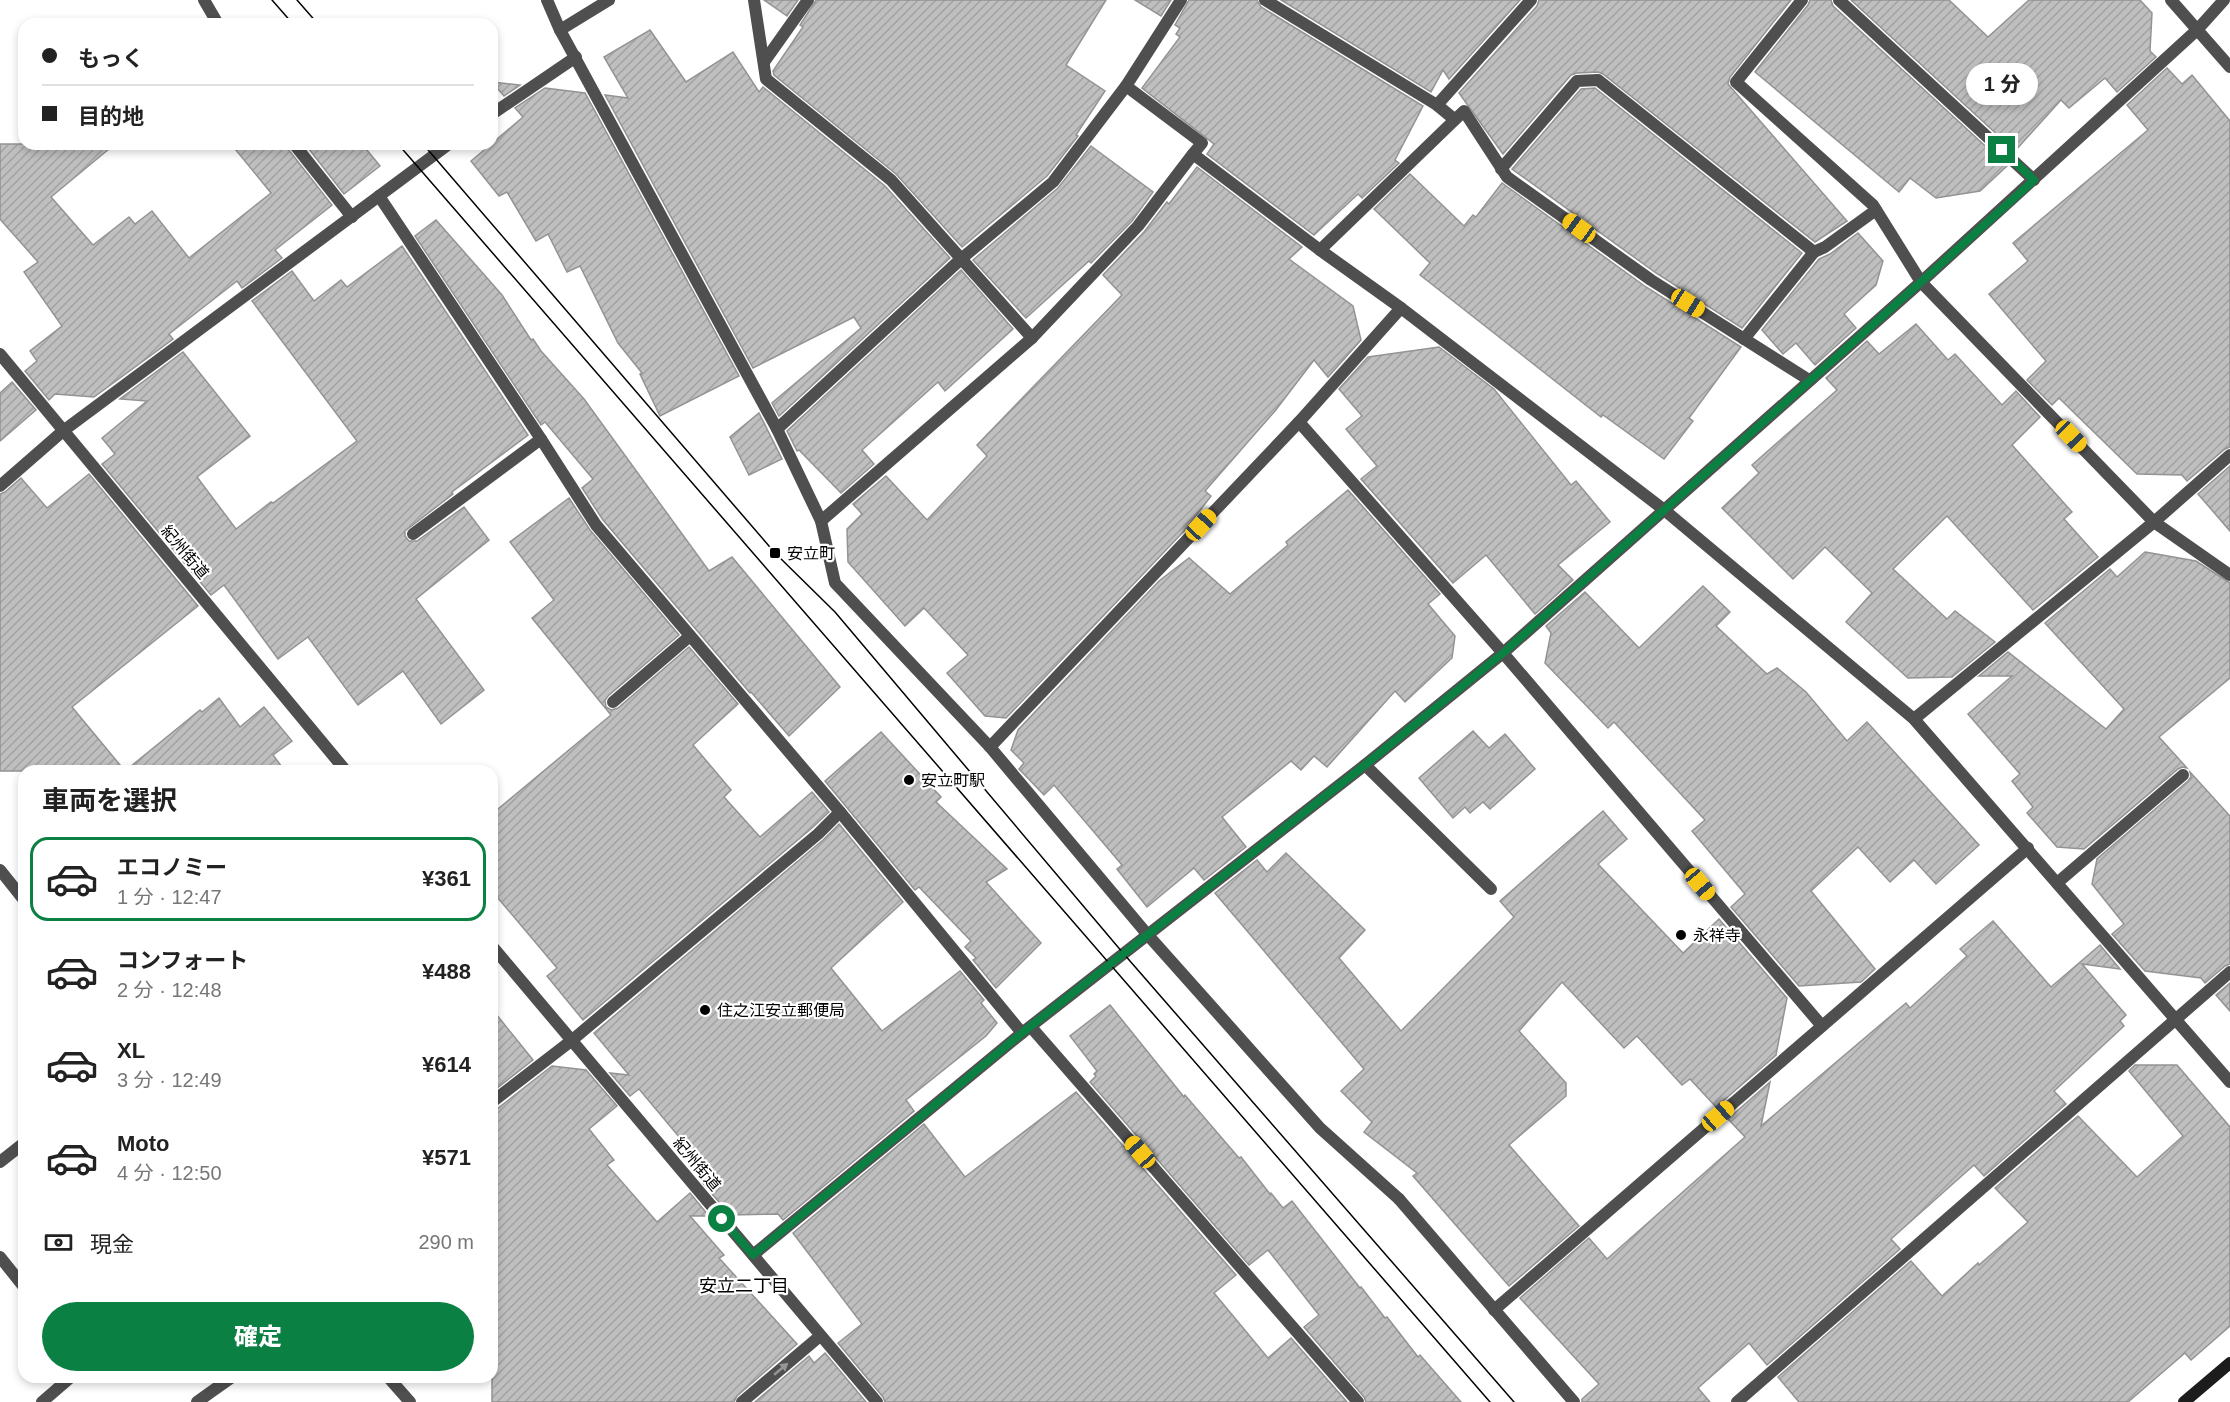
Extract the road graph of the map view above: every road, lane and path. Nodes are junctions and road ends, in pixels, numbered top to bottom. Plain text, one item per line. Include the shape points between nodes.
1 (204, 0) edge
2 (547, 0) edge
3 (609, 0) edge
4 (754, 0) edge
5 (808, 0) edge
6 (1181, 0) edge
7 (1265, 0) edge
8 (1531, 0) edge
9 (1802, 0) edge
10 (1839, 0) edge
11 (2171, 0) edge
12 (2224, 0) edge
13 (214, 18) edge
14 (560, 30) junction
15 (2197, 30) junction
16 (576, 57) junction
17 (764, 62) junction
18 (2230, 67) edge
19 (1126, 86) junction
20 (1437, 105) junction
21 (498, 110) edge
22 (1454, 119) junction
23 (299, 150) edge
24 (441, 150) edge
25 (1193, 154) junction
26 (1501, 169) junction
27 (2034, 180) junction
28 (379, 196) junction
29 (1876, 210) junction
30 (352, 217) junction
31 (1320, 250) junction
32 (1814, 252) junction
33 (961, 259) junction
34 (1921, 282) junction
35 (1401, 308) junction
36 (1032, 338) junction
37 (1744, 339) junction
38 (0, 354) edge
39 (1809, 380) junction
40 (1299, 422) junction
41 (777, 429) junction
42 (63, 431) junction
43 (541, 439) junction
44 (2230, 455) edge
45 (0, 486) edge
46 (1663, 509) junction
47 (821, 521) junction
48 (2154, 522) junction
49 (413, 534) dead end
50 (2230, 575) edge
51 (690, 636) junction
52 (1503, 653) junction
53 (613, 702) dead end
54 (1914, 719) junction
55 (990, 747) junction
56 (341, 765) edge
57 (1365, 765) junction
58 (2183, 775) dead end
59 (840, 812) junction
60 (2028, 848) junction
61 (1, 874) edge
62 (2057, 883) junction
63 (1491, 889) dead end
64 (18, 893) edge
65 (1147, 934) junction
66 (498, 953) edge
67 (2230, 972) edge
68 (2176, 1019) junction
69 (1822, 1026) junction
70 (1026, 1030) junction
71 (571, 1041) junction
72 (2230, 1082) edge
73 (498, 1097) edge
74 (18, 1148) edge
75 (0, 1162) edge
76 (753, 1255) junction
77 (0, 1257) edge
78 (18, 1280) edge
79 (1494, 1310) junction
80 (820, 1336) junction
81 (2230, 1363) edge
82 (64, 1383) edge
83 (224, 1383) edge
84 (393, 1383) edge
85 (42, 1402) edge
86 (197, 1402) edge
87 (410, 1402) edge
88 (742, 1402) edge
89 (877, 1402) edge
90 (1358, 1402) edge
91 (1574, 1402) edge
92 (1737, 1402) edge
93 (2184, 1402) edge

1 - 13 street
2 - 14 street
3 - 14 street
4 - 17 street
5 - 17 street
6 - 19 street
7 - 20 street
8 - 20 street
9 - 29 street via 1736,82
10 - 27 street
11 - 15 street
12 - 15 street
14 - 16 street
15 - 18 street
15 - 27 street
16 - 21 street
16 - 41 street
17 - 33 street via 766,79 891,180
19 - 25 street via 1202,143
19 - 33 street via 1053,182
20 - 22 street
22 - 26 street via 1464,111
22 - 31 street
23 - 30 street
24 - 28 street
25 - 31 street
25 - 36 street via 1138,226
26 - 32 street via 1577,81 1598,80
26 - 37 street via 1651,280
27 - 34 street
28 - 30 street
28 - 43 street
29 - 32 street
29 - 34 street
30 - 42 street
31 - 35 street
32 - 37 street
33 - 36 street
33 - 41 street
34 - 39 street
34 - 48 street
35 - 40 street
35 - 46 street
36 - 47 street
37 - 39 street
38 - 42 street, 紀州街道
39 - 46 street
40 - 52 street
40 - 55 street
41 - 47 street
42 - 45 street
42 - 56 street, 紀州街道
43 - 49 street
43 - 51 street via 596,525
44 - 48 street
46 - 52 street
46 - 54 street
47 - 55 street via 835,583
48 - 50 street
48 - 54 street
51 - 53 street
51 - 59 street
52 - 57 street
52 - 69 street
54 - 60 street
55 - 65 street
57 - 63 street
57 - 65 street
58 - 62 street
59 - 70 street
59 - 71 street
60 - 62 street
60 - 69 street
61 - 64 street
62 - 68 street
65 - 70 street
65 - 79 street via 1320,1128 1399,1199
66 - 71 street, 紀州街道
67 - 68 street
68 - 72 street
68 - 92 street
69 - 79 street
70 - 76 street
70 - 90 street
71 - 73 street
71 - 76 street, 紀州街道
74 - 75 street
76 - 80 street, 紀州街道
77 - 78 street
79 - 91 street
88 -> 80 street
80 - 89 street, 紀州街道
81 - 93 street
82 - 85 street
83 - 86 street
84 - 87 street

